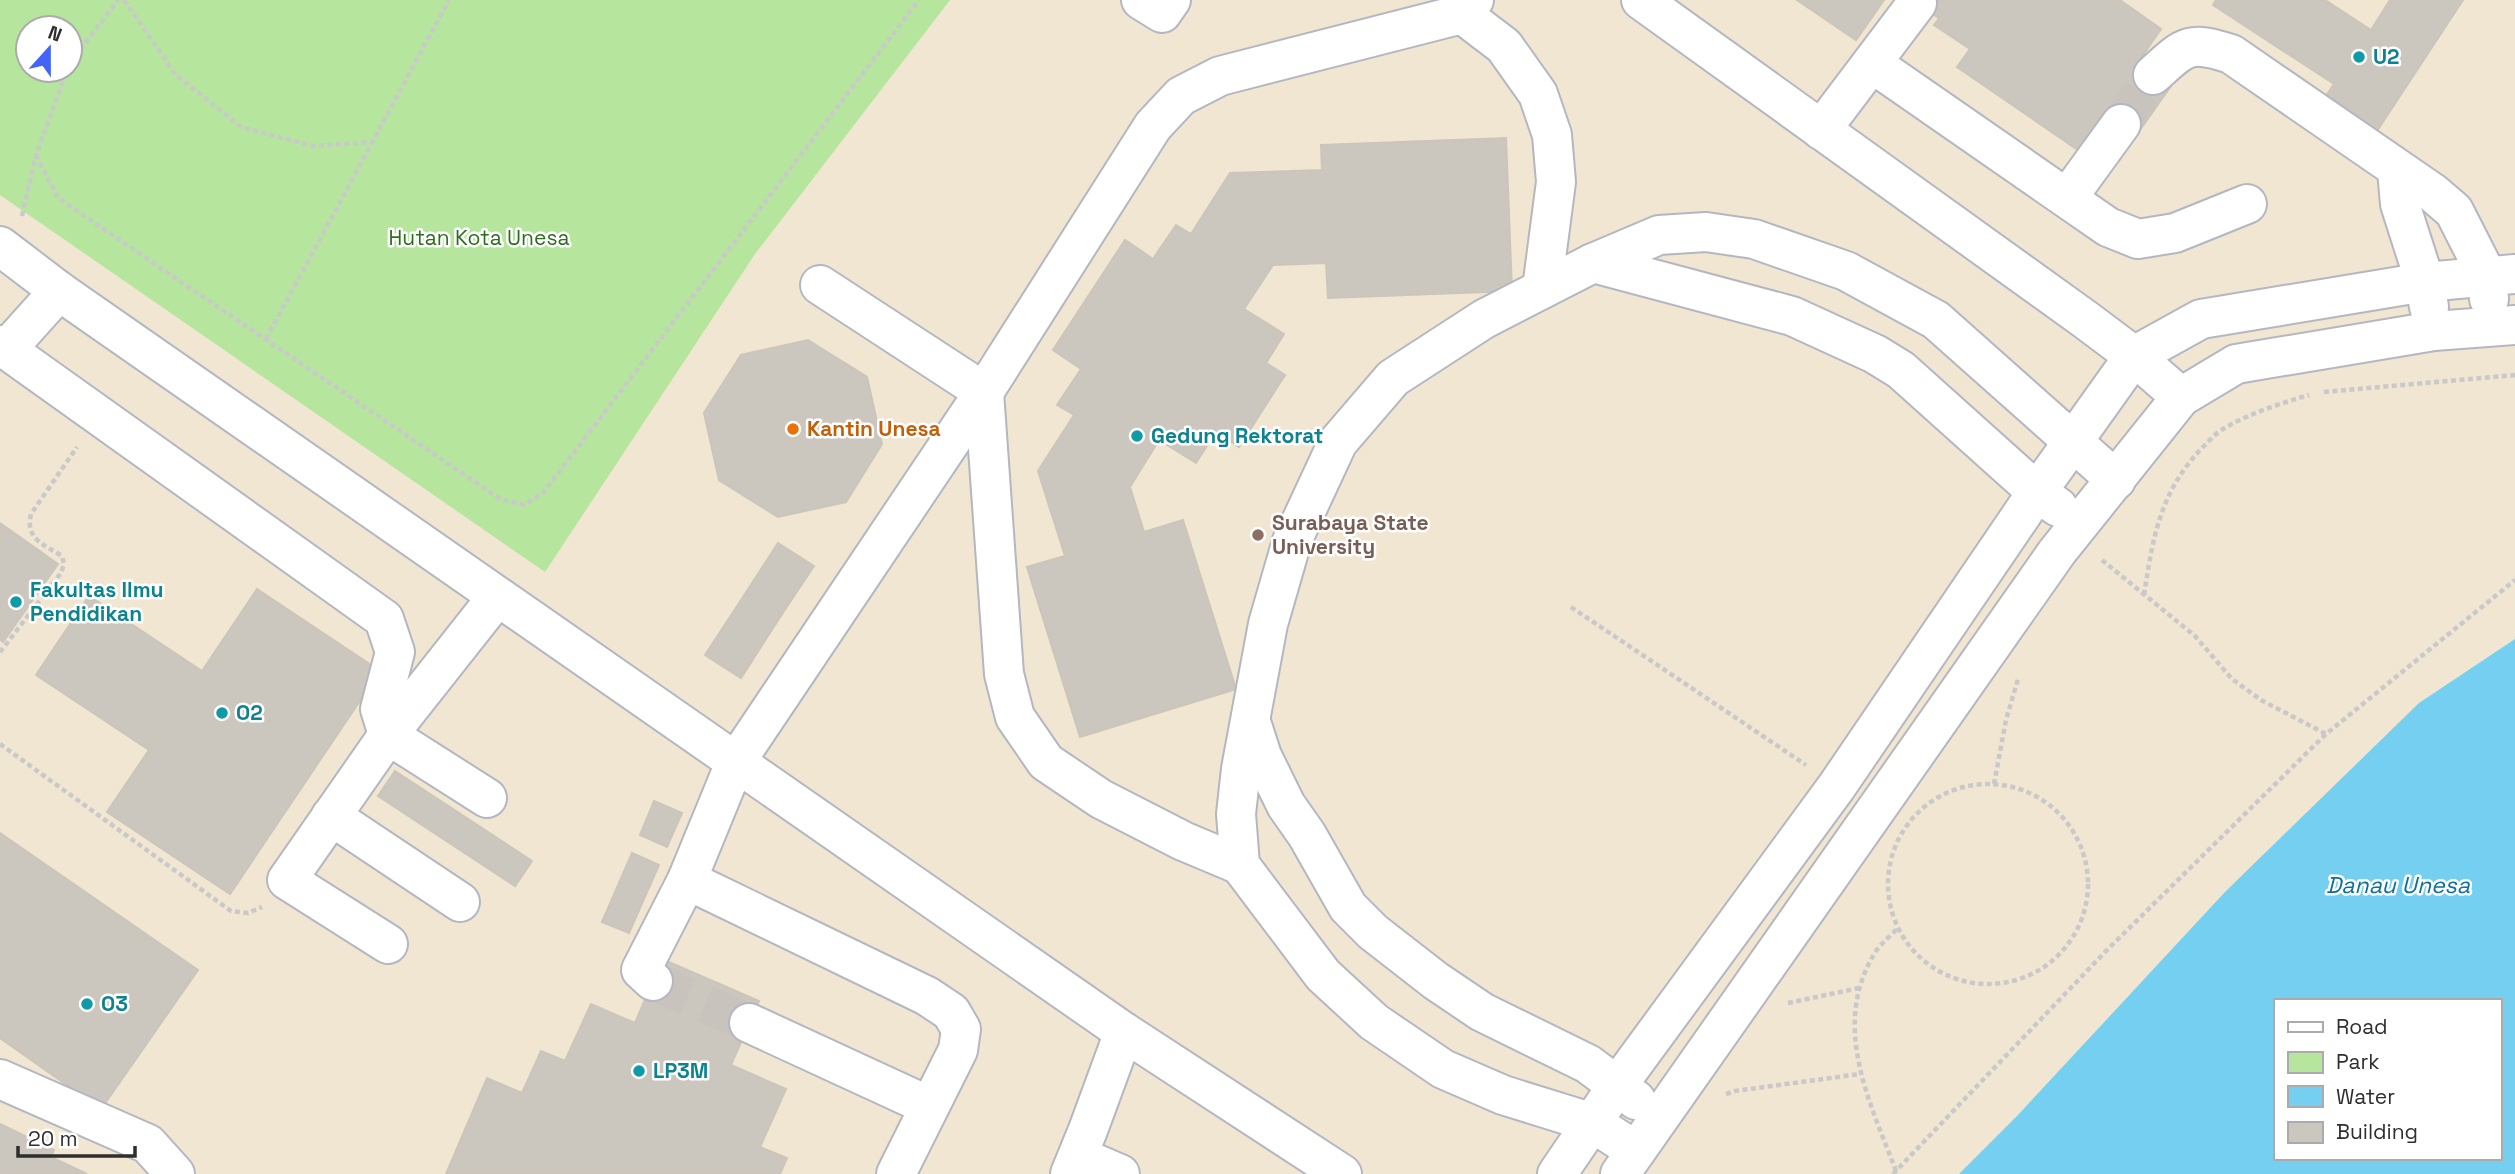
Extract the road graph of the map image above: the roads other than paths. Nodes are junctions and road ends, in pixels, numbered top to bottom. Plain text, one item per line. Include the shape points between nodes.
1 (1140, 0) edge
2 (1171, 0) edge
3 (1641, 0) edge
4 (1917, 3) dead end
5 (1459, 5) edge
6 (1873, 64) junction
7 (2153, 75) tunnel mouth
8 (2121, 124) tunnel mouth
9 (1821, 130) junction
10 (2396, 170) junction
11 (2068, 197) junction
12 (2247, 204) dead end
13 (6, 250) edge
14 (1593, 263) junction
15 (2501, 275) edge
16 (2425, 282) junction
17 (820, 285) dead end
18 (1542, 289) junction
19 (60, 291) junction
20 (2503, 325) edge
21 (2434, 331) junction
22 (3, 347) edge
23 (2134, 356) junction
24 (984, 392) junction
25 (2181, 397) junction
26 (2073, 443) junction
27 (2116, 480) junction
28 (2037, 492) junction
29 (2077, 530) junction
30 (497, 597) junction
31 (1251, 722) junction
32 (388, 734) junction
33 (735, 763) junction
34 (487, 797) dead end
35 (331, 816) junction
36 (1240, 865) junction
37 (687, 880) junction
38 (460, 902) dead end
39 (388, 944) dead end
40 (653, 981) dead end
41 (749, 1023) tunnel mouth
42 (1124, 1032) junction
43 (0, 1079) edge
44 (1617, 1086) junction
45 (929, 1106) junction
46 (1659, 1118) junction
47 (1593, 1123) junction
48 (1628, 1162) edge
49 (1074, 1165) edge
50 (175, 1174) edge
51 (896, 1174) edge
52 (1120, 1174) edge
53 (1342, 1174) edge
54 (1557, 1174) edge

1 - 2 lane via 1162,13
3 - 9 lane
4 - 6 lane
5 - 18 lane via 1504,46 1538,94 1552,135 1556,182
5 - 24 lane via 1220,76 1181,96 1153,126
6 - 9 lane
6 - 11 lane
7 - 10 lane via 2182,49 2206,46 2231,54
8 - 11 lane
9 - 23 lane
10 - 15 lane via 2454,211
10 - 16 lane via 2400,204
11 - 12 lane via 2108,227 2138,239 2175,233
13 - 19 lane
14 - 18 lane
14 - 26 lane via 1659,235 1706,232 1754,239 1846,271 1937,320
14 - 28 lane via 1792,316 1875,354 1901,370
15 - 16 lane
15 - 20 lane
16 - 21 lane
16 - 23 lane via 2201,319
17 - 24 lane
18 - 31 lane via 1393,378 1338,442 1292,541 1268,624
19 - 22 lane
19 - 30 lane
20 - 21 lane
21 - 25 lane via 2236,364
22 - 32 lane via 384,619 395,652 380,709
23 - 25 lane
23 - 26 lane
24 - 33 lane
24 - 36 lane via 1004,674 1015,717 1046,762 1101,799
25 - 27 lane
26 - 27 lane
26 - 28 lane
27 - 29 lane
28 - 29 lane
28 - 44 lane via 1837,786
29 - 46 lane via 2057,552
30 - 32 lane
30 - 33 lane
31 - 36 lane via 1236,814
31 - 44 lane via 1286,805 1356,916 1425,973 1482,1012 1588,1064
32 - 34 lane
32 - 35 lane
33 - 37 lane
33 - 42 lane
35 - 38 lane
35 - 39 lane via 287,880
36 - 47 lane via 1323,975 1374,1022 1443,1069 1503,1095
37 - 40 lane via 641,970
37 - 45 lane via 927,996 951,1012 961,1029 958,1051
41 - 45 lane
42 - 49 lane
42 - 53 lane
43 - 50 lane via 148,1144
44 - 46 lane
44 - 47 lane
45 - 51 lane
46 - 48 lane
47 - 48 lane
47 - 54 lane
49 - 52 lane

